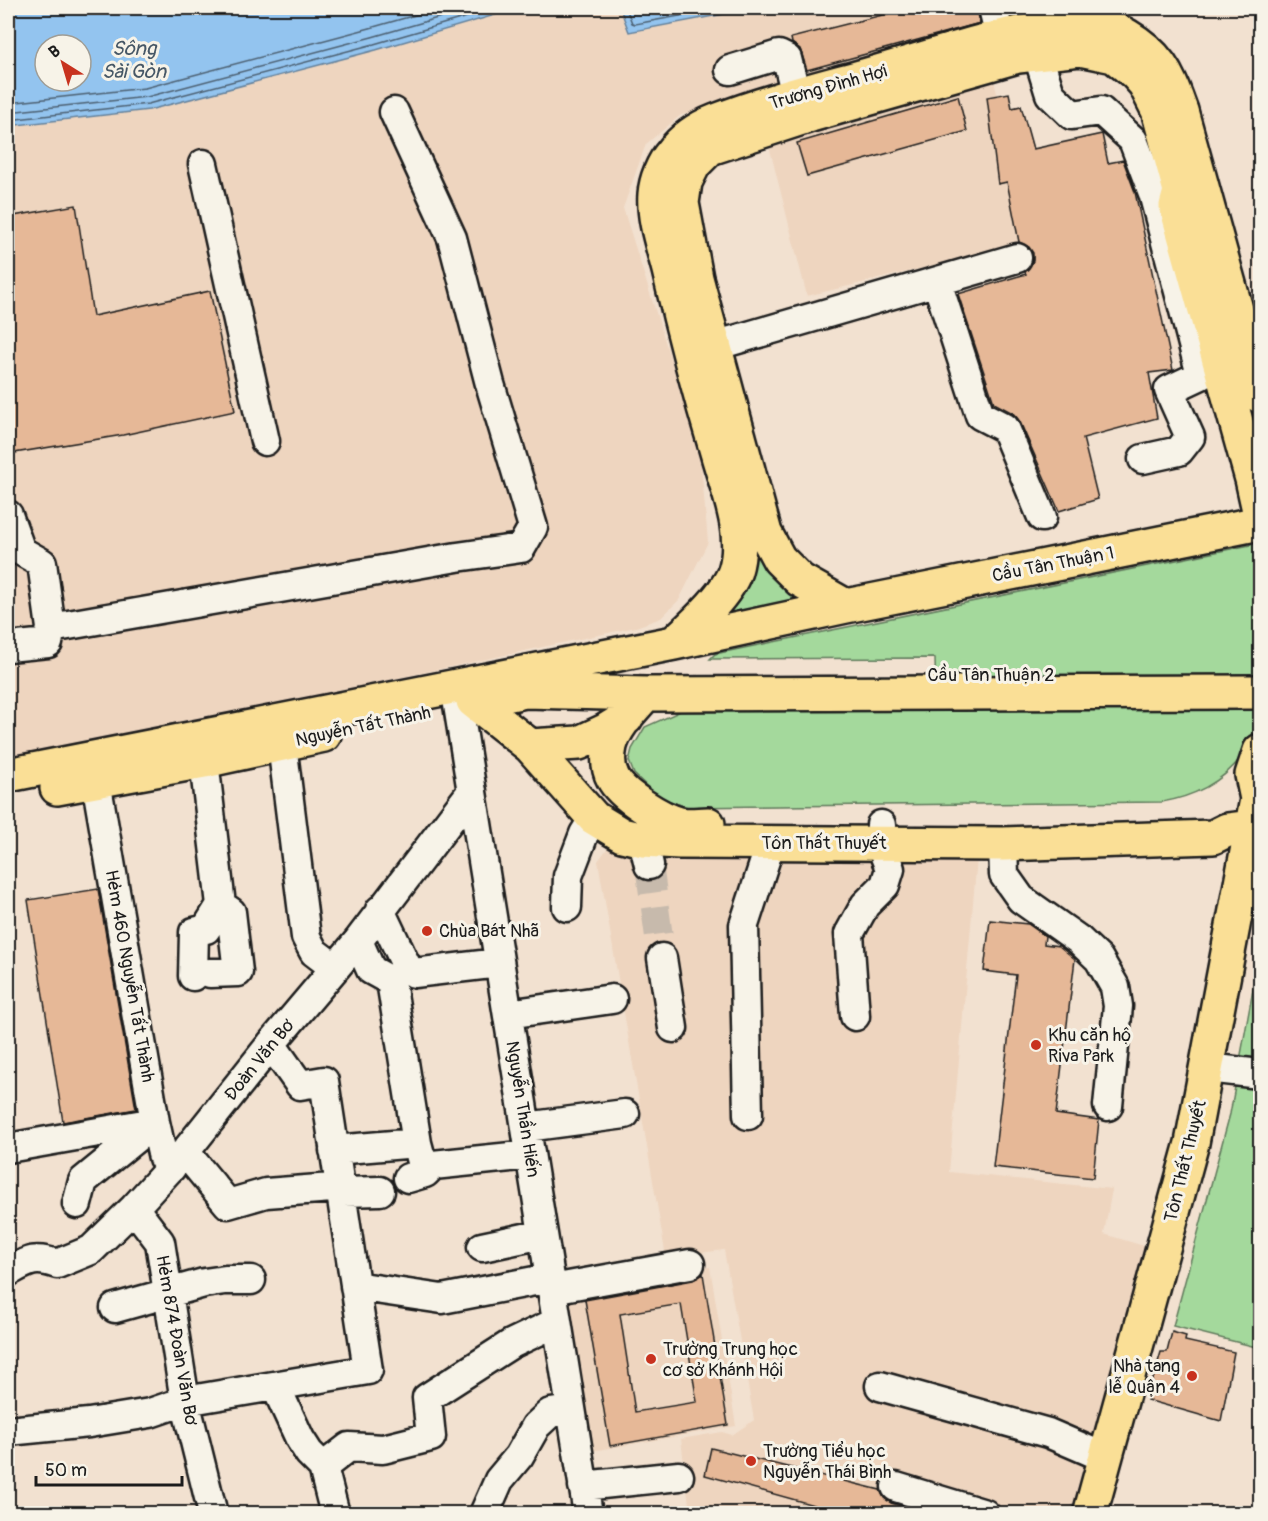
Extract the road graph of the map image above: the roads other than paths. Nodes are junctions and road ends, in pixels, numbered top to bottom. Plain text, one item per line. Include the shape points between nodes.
1 (997, 22) edge
2 (1035, 41) junction
3 (730, 70) dead end
4 (796, 95) junction
5 (394, 112) dead end
6 (203, 164) dead end
7 (1017, 258) dead end
8 (937, 282) junction
9 (699, 340) junction
10 (1252, 422) edge
11 (265, 441) dead end
12 (1143, 459) dead end
13 (8, 515) edge
14 (1260, 515) edge
15 (1042, 517) dead end
16 (1260, 523) edge
17 (846, 606) junction
18 (51, 628) junction
19 (674, 643) junction
20 (8, 647) edge
21 (544, 668) junction
22 (1260, 674) edge
23 (721, 685) junction
24 (1260, 692) edge
25 (646, 693) junction
26 (465, 703) junction
27 (626, 718) junction
28 (282, 744) junction
29 (530, 746) junction
30 (1260, 751) edge
31 (204, 761) junction
32 (8, 775) edge
33 (96, 781) junction
34 (472, 791) junction
35 (8, 796) edge
36 (1249, 813) edge
37 (594, 818) junction
38 (880, 834) junction
39 (771, 842) junction
40 (1004, 844) junction
41 (221, 905) junction
42 (567, 907) dead end
43 (380, 910) junction
44 (358, 941) junction
45 (662, 958) tunnel mouth
46 (500, 963) junction
47 (335, 968) junction
48 (612, 999) dead end
49 (508, 1014) junction
50 (855, 1016) dead end
51 (673, 1029) dead end
52 (271, 1044) junction
53 (1208, 1068) junction
54 (1260, 1074) edge
55 (1108, 1106) dead end
56 (625, 1114) dead end
57 (748, 1115) dead end
58 (155, 1122) junction
59 (526, 1127) junction
60 (417, 1143) junction
61 (8, 1149) edge
62 (334, 1150) junction
63 (530, 1155) junction
64 (178, 1160) junction
65 (340, 1191) junction
66 (380, 1191) dead end
67 (77, 1204) dead end
68 (134, 1208) junction
69 (543, 1234) junction
70 (482, 1247) dead end
71 (690, 1264) dead end
72 (8, 1272) edge
73 (251, 1280) dead end
74 (551, 1283) junction
75 (355, 1286) junction
76 (168, 1292) junction
77 (116, 1308) dead end
78 (557, 1322) junction
79 (880, 1386) dead end
80 (276, 1387) junction
81 (185, 1401) junction
82 (571, 1410) junction
83 (8, 1431) edge
84 (1106, 1458) junction
85 (323, 1467) junction
86 (679, 1476) dead end
87 (896, 1487) dead end
88 (586, 1500) edge
89 (1097, 1512) edge
90 (213, 1514) edge
91 (335, 1514) edge
92 (484, 1514) edge
93 (985, 1514) edge

1 - 2 main road, Trương Đình Hợi
1 - 4 main road, Trương Đình Hợi
2 - 9 main road, Trương Đình Hợi via 1018,56 710,148 694,164 685,182 682,203 696,278
2 - 10 main road, Trương Đình Hợi via 1114,56 1149,91 1180,191 1190,201
2 - 10 main road, Trương Đình Hợi via 1087,22 1110,27 1134,41 1161,66 1181,111
2 - 12 street via 1050,94 1072,115 1101,111 1133,140 1153,193 1201,375 1170,390 1190,437 1179,451
3 - 4 street via 778,55 787,59
4 - 9 main road, Trương Đình Hợi via 714,121 687,136 670,154 660,174 655,192 657,216
5 - 18 street via 452,238 532,527 521,548
6 - 11 street
7 - 8 street
8 - 9 street
8 - 15 street via 980,415 1005,428
9 - 17 main road, Trương Đình Hợi via 765,533 779,559 801,580
9 - 19 main road, Trương Đình Hợi via 739,541 735,572 712,606
10 - 14 main road, Trương Đình Hợi
13 - 18 street via 21,551 42,563
16 - 17 main road, Cầu Tân Thuận 1
17 - 19 main road, Nguyễn Tất Thành
18 - 20 street via 48,643
19 - 21 main road, Nguyễn Tất Thành
21 - 23 main road, Nguyễn Tất Thành
21 - 32 main road, Nguyễn Tất Thành
22 - 23 main road, Cầu Tân Thuận 2
23 - 24 main road, Cầu Tân Thuận 2
23 - 25 main road, Nguyễn Tất Thành
25 - 26 main road, Nguyễn Tất Thành via 525,691
25 - 27 main road
26 - 28 main road, Nguyễn Tất Thành
26 - 29 main road, Tôn Thất Thuyết
26 - 34 street, Nguyễn Thần Hiến
27 - 29 main road via 579,743
27 - 38 main road, Tôn Thất Thuyết via 610,746 608,764 621,790 658,815 680,824
28 - 31 main road, Nguyễn Tất Thành
28 - 47 street via 306,936 314,952
29 - 37 main road, Tôn Thất Thuyết
30 - 36 main road via 1252,775
31 - 33 main road, Nguyễn Tất Thành
31 - 41 street
33 - 35 main road, Nguyễn Tất Thành
33 - 58 street, Hẻm 460 Nguyễn Tất Thành
34 - 43 street, Đoàn Văn Bơ
34 - 46 street, Nguyễn Thần Hiến
36 - 38 main road, Tôn Thất Thuyết via 1214,821
36 - 40 main road, Tôn Thất Thuyết via 1213,837
36 - 53 main road, Tôn Thất Thuyết
37 - 39 main road, Tôn Thất Thuyết via 646,852
37 - 42 street via 568,876
38 - 39 main road, Tôn Thất Thuyết
38 - 40 main road, Tôn Thất Thuyết
38 - 50 street via 890,869 885,885 865,905 849,934
39 - 57 street via 744,926
40 - 55 street via 1004,875 1021,899 1079,940 1098,959 1115,987 1119,1006
41 - 41 street via 231,912 238,972 201,974 194,932 206,929
43 - 44 street, Đoàn Văn Bơ
43 - 46 street via 410,969
44 - 47 street, Đoàn Văn Bơ
44 - 60 street via 371,970 391,981
45 - 51 street
46 - 49 street, Nguyễn Thần Hiến
47 - 52 street, Đoàn Văn Bơ
48 - 49 street
49 - 59 street, Nguyễn Thần Hiến
52 - 62 street via 300,1084 324,1081
52 - 64 street, Đoàn Văn Bơ
53 - 54 street
53 - 84 main road, Tôn Thất Thuyết via 1192,1143
56 - 59 street
58 - 61 street
58 - 64 street, Hẻm 460 Nguyễn Tất Thành via 163,1158
58 - 67 street via 84,1181
59 - 63 street, Nguyễn Thần Hiến
60 - 62 street
60 - 63 street via 415,1176 433,1165
62 - 65 street
63 - 69 street, Nguyễn Thần Hiến
64 - 65 street, Hẻm 460 Nguyễn Tất Thành via 228,1204 266,1193 332,1188
64 - 68 street, Đoàn Văn Bơ
65 - 66 street
65 - 75 street
68 - 72 street, Đoàn Văn Bơ via 90,1250 57,1264 41,1259
68 - 76 street, Hẻm 874 Đoàn Văn Bơ via 160,1242
69 - 70 street
69 - 74 street, Nguyễn Thần Hiến
71 - 74 street
73 - 76 street via 225,1280
74 - 75 street via 442,1299
74 - 78 street, Nguyễn Thần Hiến
75 - 80 street via 368,1371
76 - 77 street
76 - 81 street, Hẻm 874 Đoàn Văn Bơ
78 - 82 street, Nguyễn Thần Hiến
78 - 85 street via 511,1344 427,1398 431,1437 383,1449 349,1447
79 - 84 street via 1048,1433
80 - 81 street
80 - 85 street via 300,1439
81 - 83 street via 150,1413
81 - 90 street, Hẻm 874 Đoàn Văn Bơ
82 - 88 street, Nguyễn Thần Hiến
82 - 92 street via 550,1413 536,1426 499,1480
84 - 89 main road, Tôn Thất Thuyết
85 - 91 street
86 - 88 street
87 - 93 street

